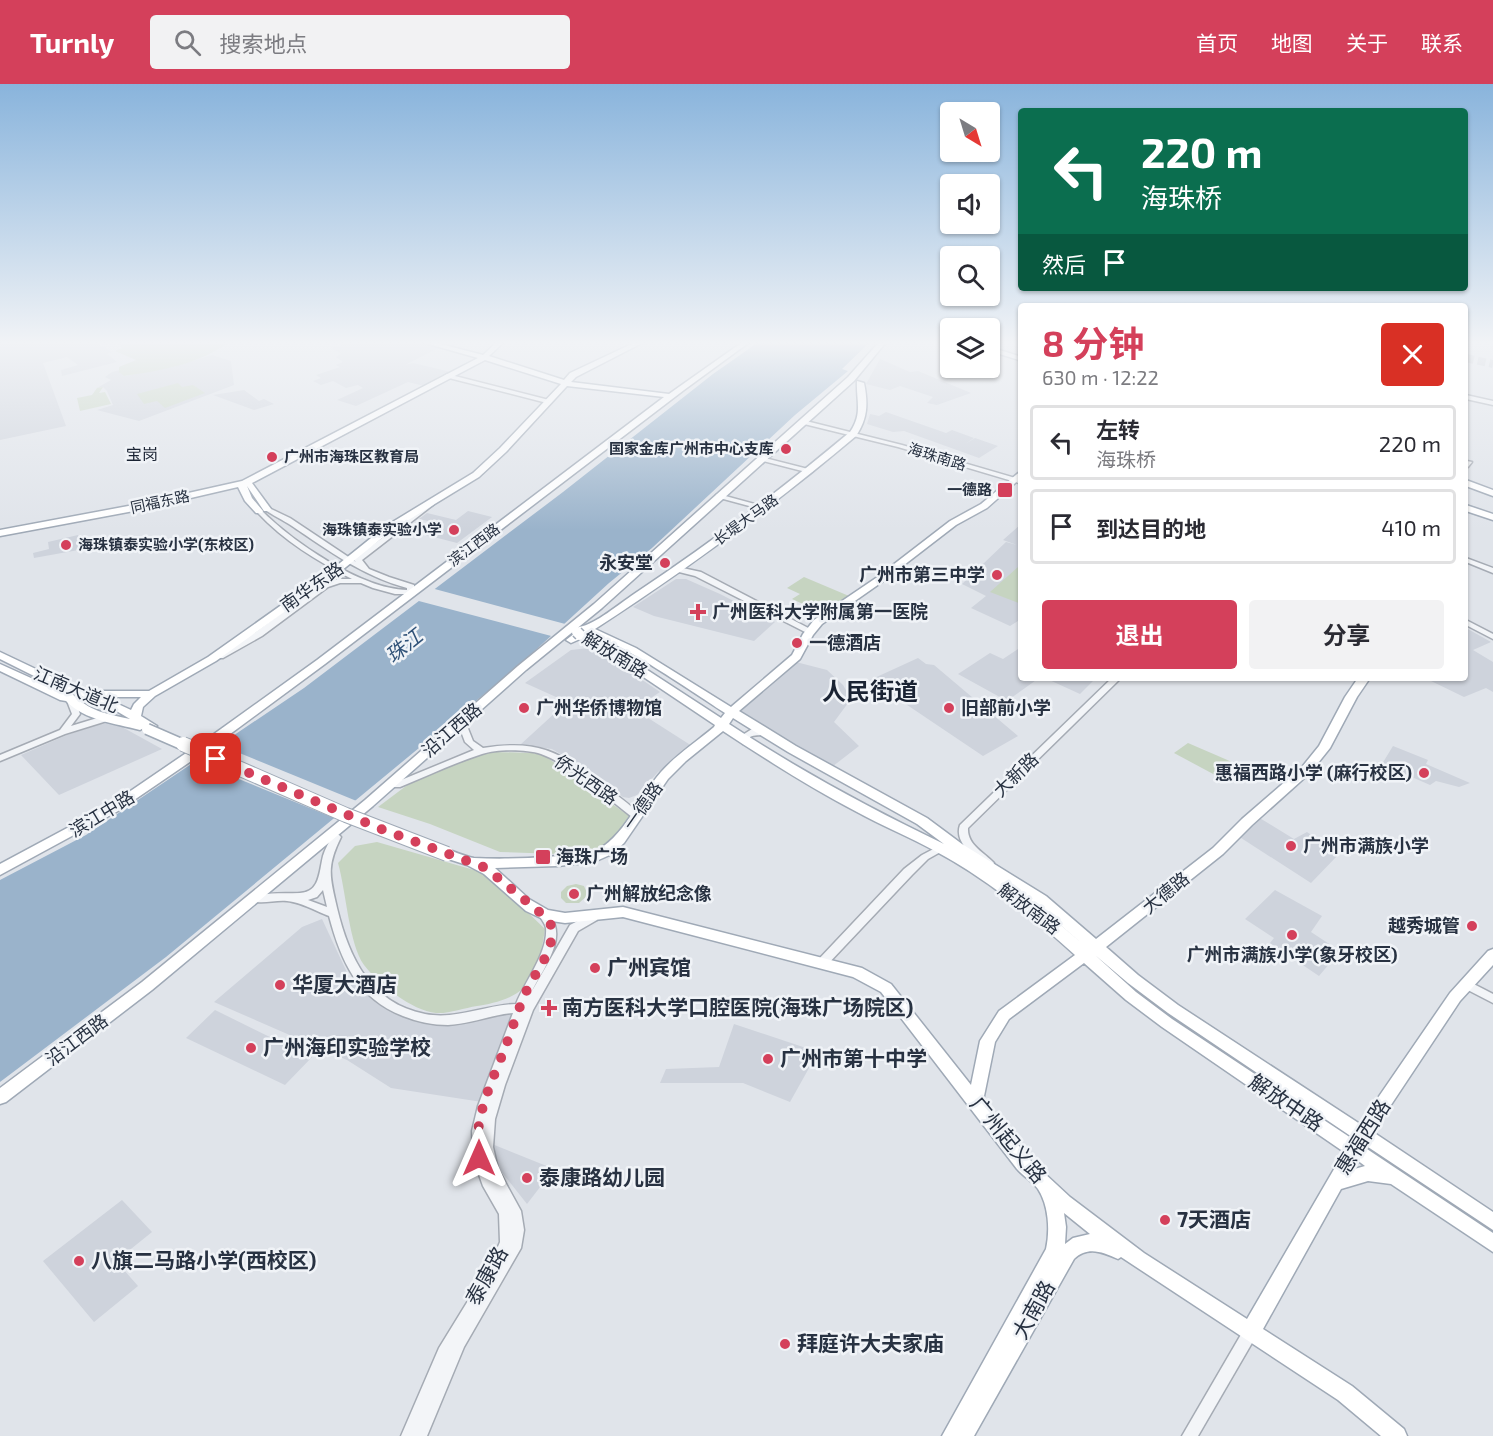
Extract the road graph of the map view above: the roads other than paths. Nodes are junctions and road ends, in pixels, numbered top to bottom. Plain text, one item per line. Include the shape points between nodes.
1 (394, 404) edge
2 (545, 404) edge
3 (657, 404) edge
4 (822, 404) edge
5 (863, 404) edge
6 (802, 422) junction
7 (853, 434) junction
8 (761, 459) junction
9 (810, 471) junction
10 (1018, 478) edge
11 (1018, 479) edge
12 (244, 483) junction
13 (1468, 485) edge
14 (1493, 493) edge
15 (718, 496) junction
16 (434, 502) junction
17 (1468, 507) edge
18 (764, 508) junction
19 (263, 510) junction
20 (1493, 515) edge
21 (0, 533) edge
22 (390, 533) dead end
23 (353, 561) junction
24 (1468, 561) edge
25 (338, 569) junction
26 (678, 569) junction
27 (1493, 571) edge
28 (319, 582) junction
29 (366, 582) junction
30 (408, 591) junction
31 (310, 597) junction
32 (598, 606) junction
33 (614, 611) junction
34 (1468, 623) edge
35 (579, 631) junction
36 (810, 631) junction
37 (1493, 637) edge
38 (610, 639) junction
39 (595, 645) junction
40 (0, 649) edge
41 (551, 652) junction
42 (0, 655) edge
43 (212, 659) junction
44 (0, 661) edge
45 (0, 667) edge
46 (34, 678) junction
47 (1114, 681) edge
48 (1362, 681) edge
49 (86, 693) junction
50 (151, 694) junction
51 (71, 701) junction
52 (732, 712) junction
53 (107, 718) junction
54 (135, 718) junction
55 (463, 726) junction
56 (723, 726) junction
57 (149, 728) junction
58 (62, 732) junction
59 (764, 732) junction
60 (746, 741) junction
61 (197, 749) junction
62 (481, 751) junction
63 (0, 758) edge
64 (397, 785) junction
65 (635, 815) junction
66 (336, 837) junction
67 (941, 849) junction
68 (448, 852) junction
69 (0, 864) edge
70 (0, 870) edge
71 (325, 875) junction
72 (1002, 875) junction
73 (291, 897) junction
74 (261, 899) junction
75 (332, 913) junction
76 (602, 913) junction
77 (544, 915) junction
78 (1092, 951) junction
79 (1493, 955) edge
80 (822, 963) junction
81 (1466, 984) junction
82 (1493, 999) edge
83 (524, 1009) junction
84 (0, 1097) edge
85 (975, 1102) junction
86 (0, 1104) edge
87 (1358, 1141) junction
88 (1398, 1178) junction
89 (1335, 1183) junction
90 (1045, 1185) junction
91 (1493, 1222) edge
92 (1493, 1243) edge
93 (1138, 1259) junction
94 (1251, 1331) junction
95 (409, 1436) edge
96 (419, 1436) edge
97 (952, 1436) edge
98 (963, 1436) edge
99 (1190, 1436) edge
100 (1397, 1436) edge

1 - 12 main road, 同福东路
2 - 16 main road, 南华东路 via 494,458
3 - 30 main road, 滨江西路
4 - 6 main road, 沿江西路
5 - 7 main road, 长堤大马路 via 864,413
6 - 7 street, 海珠南路
6 - 8 main road, 沿江西路
7 - 9 main road, 长堤大马路
7 - 10 street, 海珠南路
8 - 9 street
8 - 15 main road, 沿江西路
9 - 18 main road, 长堤大马路
11 - 36 main road, 一德路
12 - 19 main road via 242,488
12 - 21 main road, 同福东路
13 - 14 main road
15 - 18 street
15 - 32 main road, 沿江西路
16 - 22 main road
16 - 23 main road, 南华东路 via 389,528
17 - 20 main road
18 - 26 main road, 长堤大马路
19 - 23 street via 288,519
19 - 25 street via 269,523
23 - 25 main road, 南华东路
23 - 30 street
24 - 27 street
25 - 28 main road, 南华东路
25 - 29 street
26 - 33 main road, 长堤大马路
26 - 36 street via 698,574
28 - 31 street
28 - 43 main road, 南华东路
29 - 30 street
29 - 31 street via 334,582
30 - 61 main road, 滨江西路 via 313,668
31 - 43 street via 252,639
32 - 33 main road
32 - 35 main road, 沿江西路
33 - 35 main road, 长堤大马路
34 - 37 street
35 - 38 main road, 解放南路
35 - 39 main road, 解放南路
35 - 41 main road, 沿江西路
35 - 84 main road, 沿江西路 via 511,678 376,798 213,933
36 - 52 main road, 一德路 via 796,657
38 - 39 street
38 - 52 main road, 解放南路
39 - 41 main road via 573,644
39 - 56 main road, 解放南路 via 631,664
40 - 49 main road
41 - 55 main road, 沿江西路
42 - 49 main road, 江南大道北
43 - 50 main road, 南华东路
44 - 46 main road, 江南大道北
45 - 51 main road
46 - 49 main road
46 - 51 main road, 江南大道北 via 62,690
47 - 72 street, 大新路 via 963,827 965,840
48 - 78 main road, 大德路 via 1324,748 1306,770 1218,850
49 - 50 main road
49 - 54 main road, 江南大道北
50 - 54 main road, 南华东路 via 138,706
51 - 53 main road, 江南大道北 via 83,710
51 - 58 street via 76,714
52 - 56 main road, 一德路
52 - 59 main road, 解放南路
53 - 57 main road, 江南大道北
53 - 58 street
54 - 57 main road, 江南大道北
55 - 62 street via 469,741
55 - 64 main road, 沿江西路
56 - 60 main road, 解放南路
56 - 65 main road, 一德路 via 672,768
57 - 68 main road, bridge via 346,815
58 - 63 street
59 - 60 street via 748,734
59 - 72 main road, 解放南路 via 922,821
60 - 67 main road, 解放南路 via 843,800
61 - 69 main road, 滨江中路 via 88,817
61 - 70 main road, 滨江中路 via 99,817
62 - 64 street, 侨光西路
62 - 65 street, 侨光西路 via 542,751
64 - 66 main road, 沿江西路
65 - 68 main road, 一德路 via 614,845 589,858 499,864
66 - 71 street via 327,857
66 - 74 main road, 沿江西路
67 - 78 main road, 解放南路
67 - 80 street via 908,872
68 - 77 main road via 486,868
71 - 73 street via 317,891
71 - 75 street
72 - 78 main road, 解放南路 via 1041,900
73 - 74 street
73 - 75 street
74 - 86 main road, 沿江西路
75 - 83 street via 355,974 369,991 391,1006 415,1017 451,1020
76 - 77 main road, 广州起义路 via 575,919
76 - 80 main road, 广州起义路 via 638,915
76 - 83 street, 泰康路 via 573,928
77 - 83 street, 泰康路 via 551,926 549,949 527,990
78 - 85 main road, 大德路 via 1004,1015 988,1041
78 - 87 main road, 解放中路
79 - 81 main road, 惠福西路
80 - 85 main road, 广州起义路 via 857,972 886,988
81 - 82 street
81 - 87 main road, 惠福西路
83 - 95 street, 泰康路 via 484,1106 477,1142 483,1170 506,1213 507,1242 495,1270 444,1353
83 - 96 street, 泰康路 via 493,1101 487,1135 492,1170 516,1216 514,1248 459,1342
85 - 90 main road, 广州起义路 via 1023,1164
87 - 88 main road, 解放中路
87 - 89 main road, 惠福西路
87 - 91 main road, 解放中路
88 - 89 main road via 1368,1173
88 - 92 main road, 解放中路
89 - 94 main road, 惠福西路
90 - 93 main road, 广州起义路
90 - 97 main road, 大南路 via 1058,1219 1054,1251
93 - 94 main road, 广州起义路
93 - 98 main road, 大南路 via 1091,1241 1071,1249
94 - 99 street
94 - 100 main road, 广州起义路 via 1345,1393

